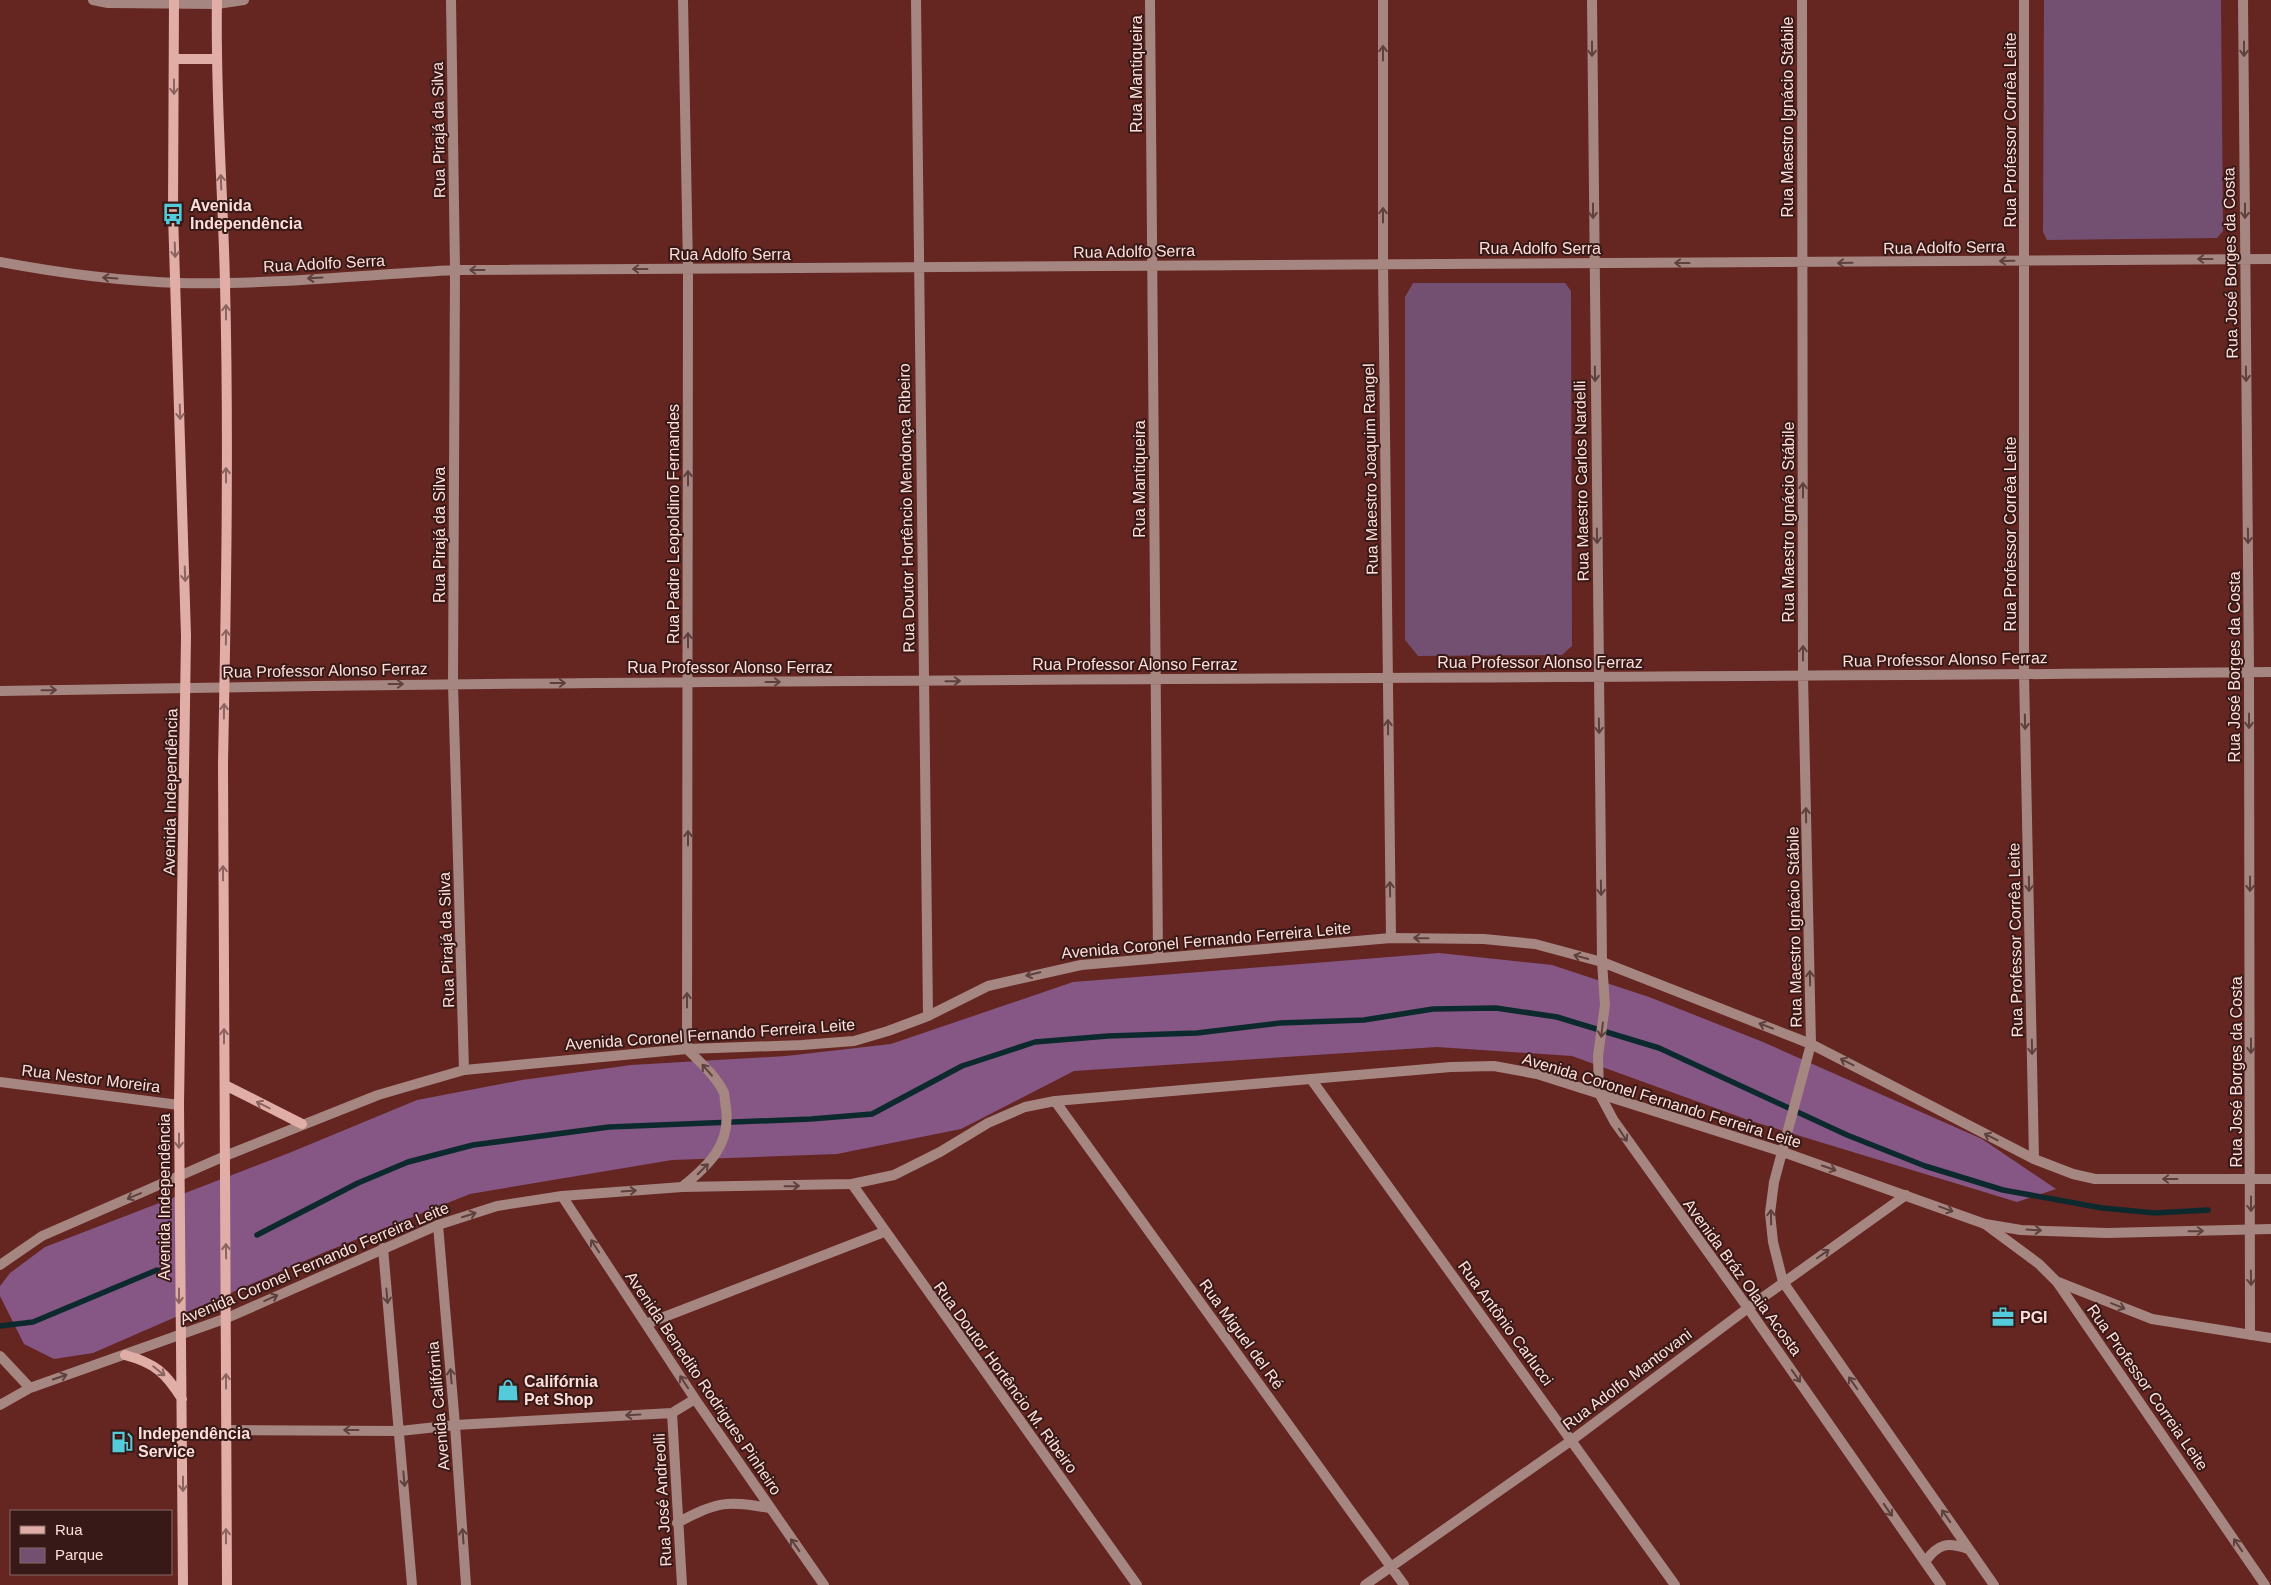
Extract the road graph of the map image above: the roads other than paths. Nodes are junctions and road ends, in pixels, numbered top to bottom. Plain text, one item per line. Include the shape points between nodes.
1 (93, 0) edge
2 (244, 0) edge
3 (451, 0) edge
4 (683, 0) edge
5 (916, 0) edge
6 (1150, 0) edge
7 (1383, 0) edge
8 (1592, 0) edge
9 (1802, 0) edge
10 (2024, 0) edge
11 (2243, 0) edge
12 (174, 2) edge
13 (217, 2) edge
14 (174, 59) junction
15 (216, 59) junction
16 (2245, 259) junction
17 (2271, 259) edge
18 (2026, 261) junction
19 (0, 262) edge
20 (1593, 262) junction
21 (1803, 263) junction
22 (1382, 264) junction
23 (1152, 266) junction
24 (688, 268) junction
25 (919, 268) junction
26 (455, 270) junction
27 (176, 283) junction
28 (225, 283) junction
29 (2271, 672) edge
30 (2024, 673) junction
31 (2249, 673) junction
32 (1803, 676) junction
33 (1599, 677) junction
34 (1155, 678) junction
35 (1388, 678) junction
36 (923, 681) junction
37 (688, 682) junction
38 (453, 684) junction
39 (224, 686) junction
40 (186, 687) junction
41 (0, 691) edge
42 (1391, 938) junction
43 (1158, 957) junction
44 (1602, 962) junction
45 (928, 1016) junction
46 (1811, 1044) junction
47 (687, 1049) junction
48 (464, 1070) junction
49 (1311, 1079) junction
50 (0, 1082) edge
51 (225, 1084) junction
52 (1599, 1093) junction
53 (1055, 1101) junction
54 (179, 1105) junction
55 (302, 1124) junction
56 (1783, 1152) junction
57 (225, 1156) junction
58 (2034, 1159) junction
59 (179, 1177) junction
60 (2251, 1179) junction
61 (2271, 1179) edge
62 (852, 1184) junction
63 (682, 1187) junction
64 (1906, 1195) junction
65 (562, 1196) junction
66 (438, 1224) junction
67 (1985, 1224) junction
68 (2271, 1229) edge
69 (2251, 1230) junction
70 (884, 1232) junction
71 (383, 1248) junction
72 (0, 1265) edge
73 (1783, 1282) junction
74 (2057, 1282) junction
75 (1748, 1308) junction
76 (227, 1318) junction
77 (646, 1324) junction
78 (180, 1335) junction
79 (2250, 1335) junction
80 (2271, 1338) edge
81 (125, 1355) junction
82 (0, 1356) edge
83 (30, 1388) junction
84 (695, 1399) junction
85 (182, 1400) junction
86 (0, 1405) edge
87 (672, 1413) junction
88 (456, 1424) junction
89 (226, 1430) junction
90 (400, 1431) junction
91 (1572, 1440) junction
92 (769, 1508) junction
93 (678, 1523) junction
94 (1968, 1549) junction
95 (1925, 1562) junction
96 (1391, 1567) junction
97 (183, 1585) edge
98 (227, 1585) edge
99 (412, 1585) edge
100 (466, 1585) edge
101 (682, 1585) edge
102 (824, 1585) edge
103 (1137, 1585) edge
104 (1365, 1585) edge
105 (1404, 1585) edge
106 (1675, 1585) edge
107 (1941, 1585) edge
108 (1994, 1585) edge
109 (2265, 1585) edge

1 - 12 street via 108,3
2 - 13 street
3 - 26 street, Rua Pirajá da Silva
4 - 24 street, Rua Padre Leopoldino Fernandes
5 - 25 street, Rua Doutor Hortêncio Mendonça Ribeiro
6 - 23 street, Rua Mantiqueira
22 -> 7 street, Rua Maestro Joaquim Rangel
8 -> 20 street, Rua Maestro Carlos Nardelli
9 - 21 street, Rua Maestro Ignácio Stábile
10 - 18 street, Rua Professor Corrêa Leite
11 -> 16 street, Rua José Borges da Costa
12 - 13 street
12 - 14 main road, Avenida Independência
13 - 15 main road
14 - 15 main road
14 -> 27 main road, Avenida Independência
28 -> 15 main road
16 - 17 street, Rua Adolfo Serra
16 -> 18 street, Rua Adolfo Serra
16 -> 31 street, Rua José Borges da Costa
18 -> 21 street, Rua Adolfo Serra
18 - 30 street, Rua Professor Corrêa Leite
27 -> 19 street, Rua Adolfo Serra via 64,274
21 -> 20 street, Rua Adolfo Serra
20 - 22 street, Rua Adolfo Serra
20 -> 33 street, Rua Maestro Carlos Nardelli
32 -> 21 street, Rua Maestro Ignácio Stábile
22 - 23 street, Rua Adolfo Serra
22 - 35 street, Rua Maestro Joaquim Rangel
23 - 25 street, Rua Adolfo Serra
23 - 34 street, Rua Mantiqueira
24 - 25 street, Rua Adolfo Serra
24 -> 26 street, Rua Adolfo Serra
37 -> 24 street, Rua Padre Leopoldino Fernandes
25 - 36 street, Rua Doutor Hortêncio Mendonça Ribeiro
26 -> 28 street, Rua Adolfo Serra
26 - 38 street, Rua Pirajá da Silva
27 - 28 street, Rua Adolfo Serra
27 -> 40 main road, Avenida Independência
39 -> 28 main road
29 - 31 street, Rua Professor Alonso Ferraz
30 - 31 street, Rua Professor Alonso Ferraz
30 - 32 street, Rua Professor Alonso Ferraz
30 -> 58 street, Rua Professor Corrêa Leite
31 -> 60 street, Rua José Borges da Costa
32 - 33 street, Rua Professor Alonso Ferraz
46 -> 32 street, Rua Maestro Ignácio Stábile
33 - 35 street, Rua Professor Alonso Ferraz
33 -> 44 street, Rua Maestro Carlos Nardelli
34 - 35 street, Rua Professor Alonso Ferraz
36 -> 34 street, Rua Professor Alonso Ferraz
34 - 43 street, Rua Mantiqueira
42 -> 35 street, Rua Maestro Joaquim Rangel
37 -> 36 street, Rua Professor Alonso Ferraz
36 - 45 street, Rua Doutor Hortêncio Mendonça Ribeiro
38 -> 37 street, Rua Professor Alonso Ferraz
47 -> 37 street, Rua Padre Leopoldino Fernandes
39 -> 38 street, Rua Professor Alonso Ferraz
38 - 48 street, Rua Pirajá da Silva
39 - 40 street, Rua Professor Alonso Ferraz
51 -> 39 main road
41 -> 40 street, Rua Professor Alonso Ferraz
40 - 54 main road, Avenida Independência
42 - 43 street, Avenida Coronel Fernando Ferreira Leite
44 -> 42 street, Avenida Coronel Fernando Ferreira Leite via 1535,944 1484,939
43 -> 45 street, Avenida Coronel Fernando Ferreira Leite via 1036,973 988,986
46 -> 44 street, Avenida Coronel Fernando Ferreira Leite
44 -> 52 street, Avenida Bráz Olaia Acosta via 1605,1004 1598,1056
45 - 47 street, Avenida Coronel Fernando Ferreira Leite via 854,1040
46 - 56 street, Avenida Bráz Olaia Acosta
58 -> 46 street, Avenida Coronel Fernando Ferreira Leite
47 - 48 street, Avenida Coronel Fernando Ferreira Leite
63 -> 47 street via 705,1169 721,1147 728,1120 724,1094 710,1071
48 - 55 street, Avenida Coronel Fernando Ferreira Leite via 378,1095
49 - 52 street, Avenida Coronel Fernando Ferreira Leite via 1451,1066 1494,1066 1537,1074
49 - 53 street, Avenida Coronel Fernando Ferreira Leite
49 - 91 street, Rua Antônio Carlucci
50 - 54 street, Rua Nestor Moreira
55 -> 51 main road
51 - 57 main road
52 - 56 street, Avenida Coronel Fernando Ferreira Leite
52 -> 75 street, Avenida Bráz Olaia Acosta via 1629,1145
53 - 62 street, Avenida Coronel Fernando Ferreira Leite via 1025,1108 988,1123 940,1152 894,1174
53 - 96 street, Rua Miguel del Ré
54 -> 59 main road, Avenida Independência
55 - 57 street, Avenida Coronel Fernando Ferreira Leite
56 -> 64 street, Avenida Coronel Fernando Ferreira Leite
73 -> 56 street, Avenida Bráz Olaia Acosta via 1770,1213 1774,1182
57 - 59 street, Avenida Coronel Fernando Ferreira Leite
76 -> 57 main road
60 -> 58 street, Avenida Coronel Fernando Ferreira Leite via 2095,1179
59 -> 72 street, Avenida Coronel Fernando Ferreira Leite via 42,1236
59 -> 78 main road, Avenida Independência
60 - 61 street, Avenida Coronel Fernando Ferreira Leite
60 -> 69 street, Rua José Borges da Costa
63 -> 62 street, Avenida Coronel Fernando Ferreira Leite
62 - 70 street, Rua Doutor Hortêncio M. Ribeiro
65 -> 63 street, Avenida Coronel Fernando Ferreira Leite
64 -> 67 street, Avenida Coronel Fernando Ferreira Leite
73 -> 64 street, Rua Adolfo Mantovani
66 -> 65 street, Avenida Coronel Fernando Ferreira Leite via 497,1206
77 -> 65 street, Avenida Benedito Rodrigues Pinheiro
66 - 71 street, Avenida Coronel Fernando Ferreira Leite
88 -> 66 street, Avenida Califórnia
67 -> 69 street via 2021,1230 2108,1233
67 - 74 street, Rua Professor Correia Leite via 2039,1264
68 - 69 street
69 -> 79 street, Rua José Borges da Costa
70 - 77 street
70 - 103 street, Rua Doutor Hortêncio M. Ribeiro
76 -> 71 street, Avenida Coronel Fernando Ferreira Leite
71 -> 90 street
73 - 75 street, Rua Adolfo Mantovani
94 -> 73 street, Avenida Bráz Olaia Acosta
74 -> 79 street via 2152,1319
109 -> 74 street, Rua Professor Correia Leite
75 - 91 street, Rua Adolfo Mantovani
75 -> 95 street, Avenida Bráz Olaia Acosta
76 - 78 street, Avenida Coronel Fernando Ferreira Leite
89 -> 76 main road
84 -> 77 street, Avenida Benedito Rodrigues Pinheiro
78 - 81 street, Avenida Coronel Fernando Ferreira Leite
78 - 85 main road, Avenida Independência
79 - 80 street
83 -> 81 street, Avenida Coronel Fernando Ferreira Leite
81 -> 85 main road via 158,1368 171,1381
82 - 83 street
83 - 86 street, Avenida Coronel Fernando Ferreira Leite
84 - 87 street
84 - 92 street, Avenida Benedito Rodrigues Pinheiro
85 -> 97 main road, Avenida Independência
87 -> 88 street
87 - 93 street, Rua José Andreolli
88 - 90 street
100 -> 88 street, Avenida Califórnia
90 -> 89 street
98 -> 89 main road
90 -> 99 street
91 - 96 street, Rua Adolfo Mantovani
91 - 106 street, Rua Antônio Carlucci
92 - 93 street via 735,1502 706,1508
102 -> 92 street, Avenida Benedito Rodrigues Pinheiro
93 - 101 street, Rua José Andreolli
94 - 95 street via 1946,1544 1938,1547
94 - 108 street, Avenida Bráz Olaia Acosta
95 - 107 street, Avenida Bráz Olaia Acosta
96 - 104 street, Rua Adolfo Mantovani
96 - 105 street, Rua Miguel del Ré

